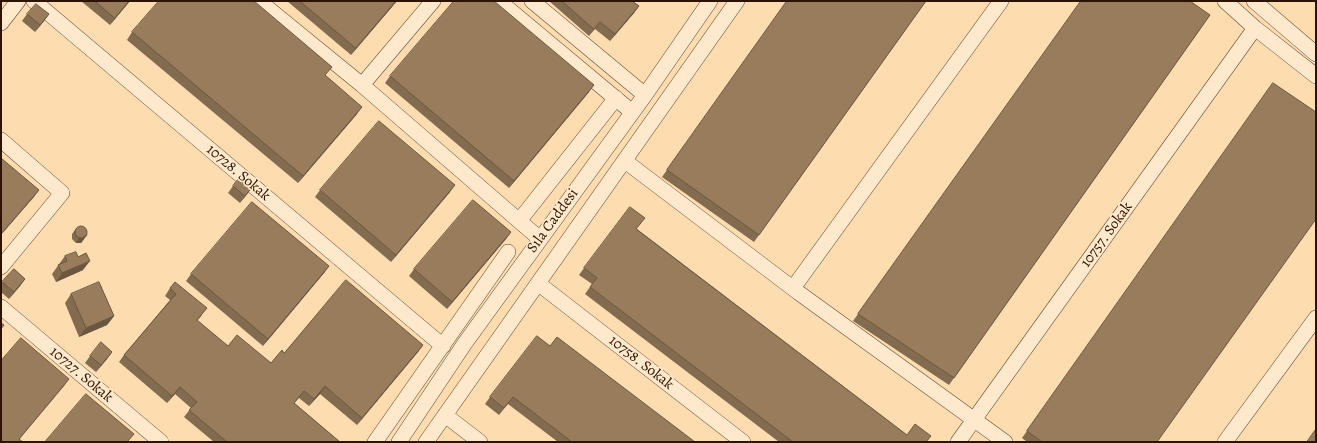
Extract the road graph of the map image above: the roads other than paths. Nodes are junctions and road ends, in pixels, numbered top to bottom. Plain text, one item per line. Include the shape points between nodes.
1 (18, 1) edge
2 (34, 1) edge
3 (259, 1) edge
4 (433, 1) edge
5 (499, 1) edge
6 (532, 1) edge
7 (710, 1) edge
8 (737, 1) edge
9 (1001, 1) edge
10 (1225, 1) edge
11 (1254, 1) edge
12 (1, 23) edge
13 (1255, 28) junction
14 (1316, 54) edge
15 (1316, 76) edge
16 (362, 85) junction
17 (645, 95) junction
18 (616, 98) junction
19 (632, 112) junction
20 (1, 140) edge
21 (625, 161) junction
22 (519, 221) junction
23 (540, 239) junction
24 (508, 252) dead end
25 (1, 267) edge
26 (538, 284) junction
27 (793, 288) junction
28 (1, 307) edge
29 (1316, 318) edge
30 (443, 346) junction
31 (445, 415) junction
32 (974, 419) junction
33 (161, 442) edge
34 (375, 442) edge
35 (398, 442) edge
36 (426, 442) edge
37 (480, 442) edge
38 (743, 442) edge
39 (958, 442) edge
40 (1005, 442) edge
41 (1225, 442) edge

1 - 12 street
2 - 30 street, 10728. Sokak
3 - 16 street
4 - 16 street
5 - 18 street
6 - 17 street
7 - 17 street, Sıla Caddesi
8 - 21 street, Sıla Caddesi
9 - 27 street
10 - 13 street
11 - 14 street
13 - 15 street
13 - 32 street, 10757. Sokak
16 - 22 street
17 - 19 street, Sıla Caddesi
18 - 19 street
18 - 22 street
19 - 23 street, Sıla Caddesi
20 - 25 street via 62,193
21 - 26 street, Sıla Caddesi
21 - 27 street
22 - 23 street
23 - 35 street, Sıla Caddesi
24 - 30 street
26 - 31 street, Sıla Caddesi
26 - 38 street, 10758. Sokak
27 - 32 street
28 - 33 street, 10727. Sokak
29 - 41 street
30 - 34 street
31 - 36 street, Sıla Caddesi
31 - 37 street
32 - 39 street, 10757. Sokak
32 - 40 street

